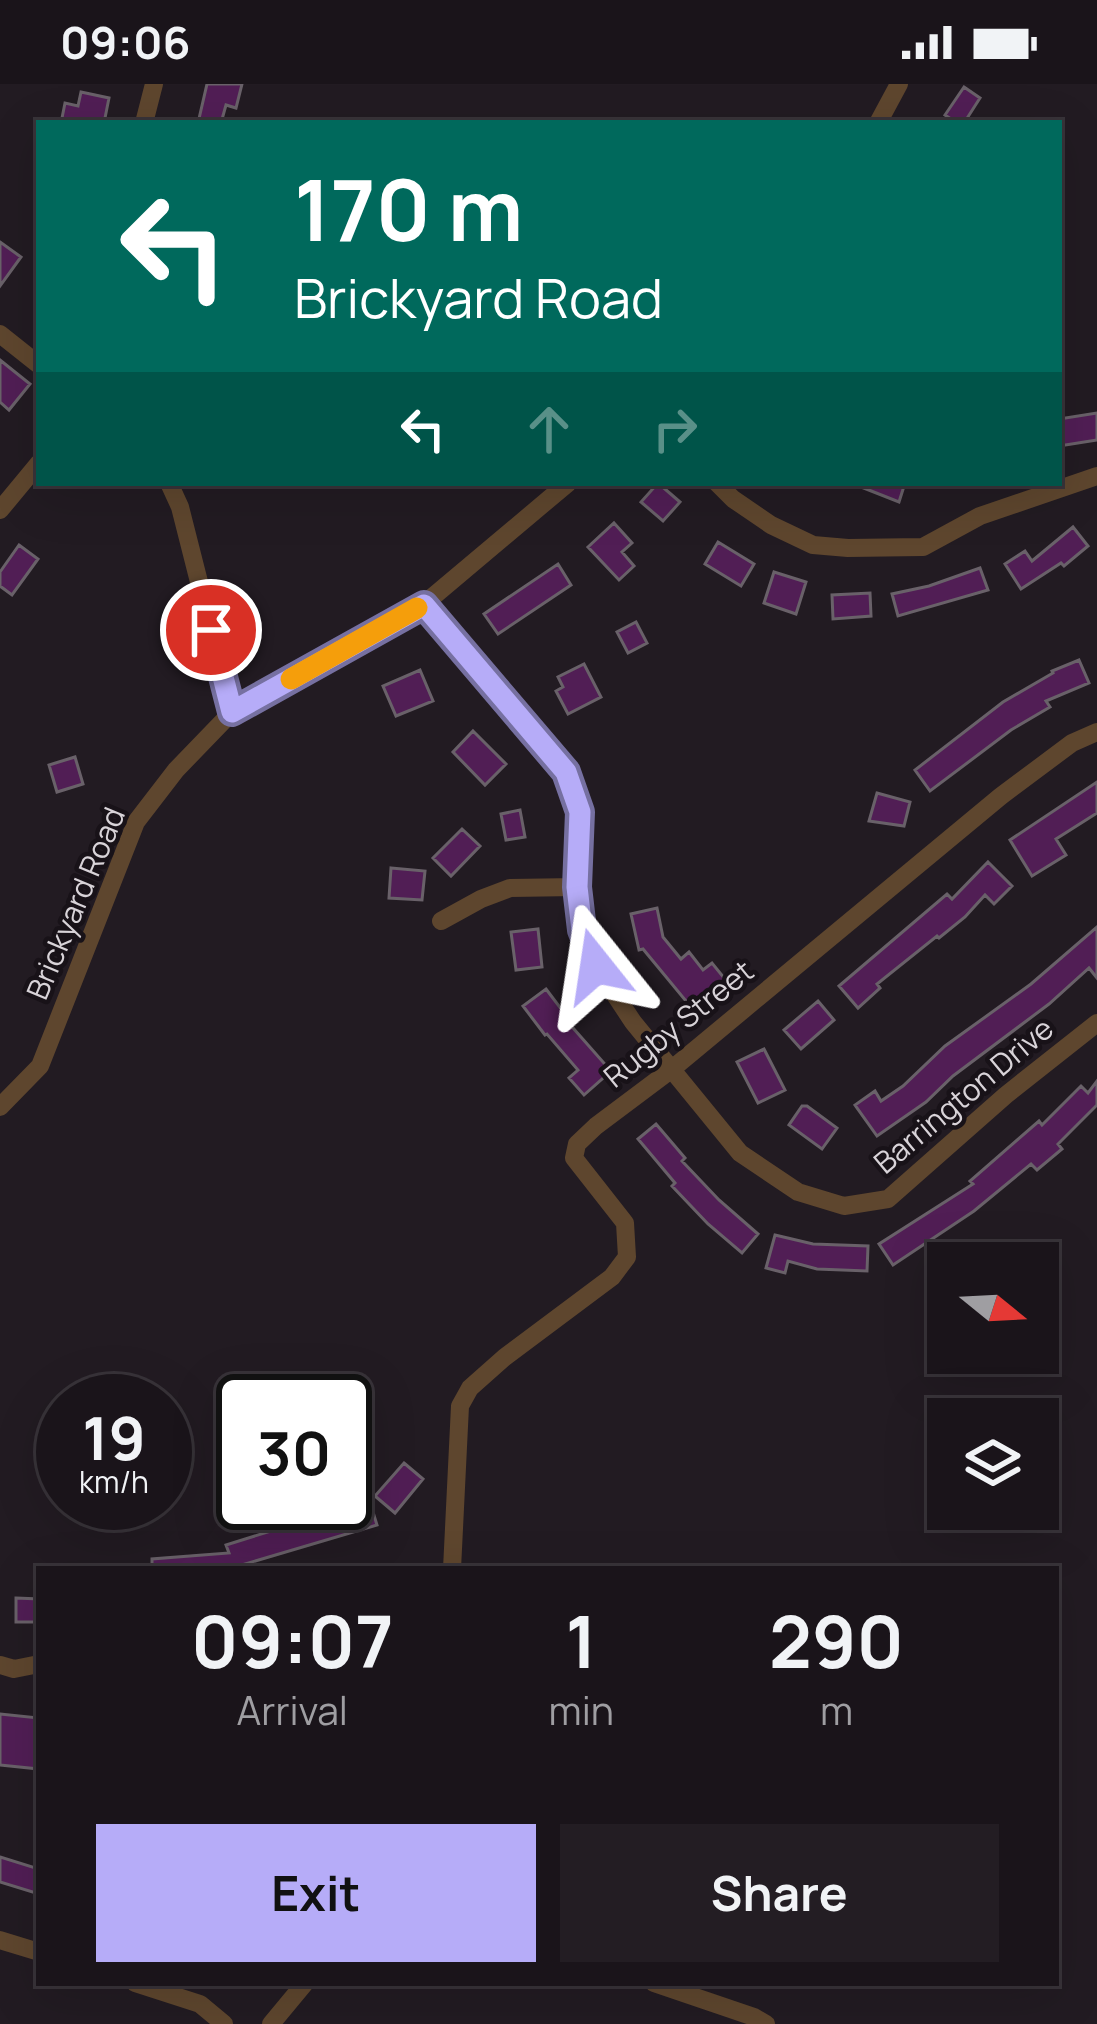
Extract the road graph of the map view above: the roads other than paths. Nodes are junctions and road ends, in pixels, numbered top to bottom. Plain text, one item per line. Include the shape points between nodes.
1 (154, 84) edge
2 (899, 84) edge
3 (145, 120) edge
4 (880, 120) edge
5 (0, 334) edge
6 (36, 363) edge
7 (36, 467) edge
8 (1097, 476) edge
9 (170, 486) edge
10 (564, 486) edge
11 (720, 486) edge
12 (0, 510) edge
13 (424, 605) junction
14 (232, 712) junction
15 (1097, 732) edge
16 (577, 887) junction
17 (440, 920) dead end
18 (1097, 1023) edge
19 (672, 1069) junction
20 (0, 1107) edge
21 (452, 1566) edge
22 (0, 1665) edge
23 (36, 1665) edge
24 (0, 1940) edge
25 (36, 1951) edge
26 (144, 1986) edge
27 (303, 1986) edge
28 (663, 1986) edge
29 (224, 2024) edge
30 (271, 2024) edge
31 (766, 2024) edge

1 - 3 street
2 - 4 street
5 - 6 street
7 - 12 street
8 - 11 street via 980,516 923,547 886,548 813,544 771,525
9 - 14 street
10 - 13 street, Brickyard Road
13 - 14 street, Brickyard Road
13 - 16 street, Barrington Drive via 566,772 580,812
14 - 20 street, Brickyard Road via 136,822 40,1066
15 - 19 street, Rugby Street via 1000,796
16 - 17 street via 510,888
16 - 19 street, Barrington Drive via 596,966
18 - 19 street, Barrington Drive via 888,1199 844,1205 798,1192 740,1153
19 - 21 street, Rugby Street via 577,1144 574,1158 625,1223 627,1257 470,1388 460,1406
22 - 23 street
24 - 25 street
26 - 29 street via 200,2004
27 - 30 street
28 - 31 street

